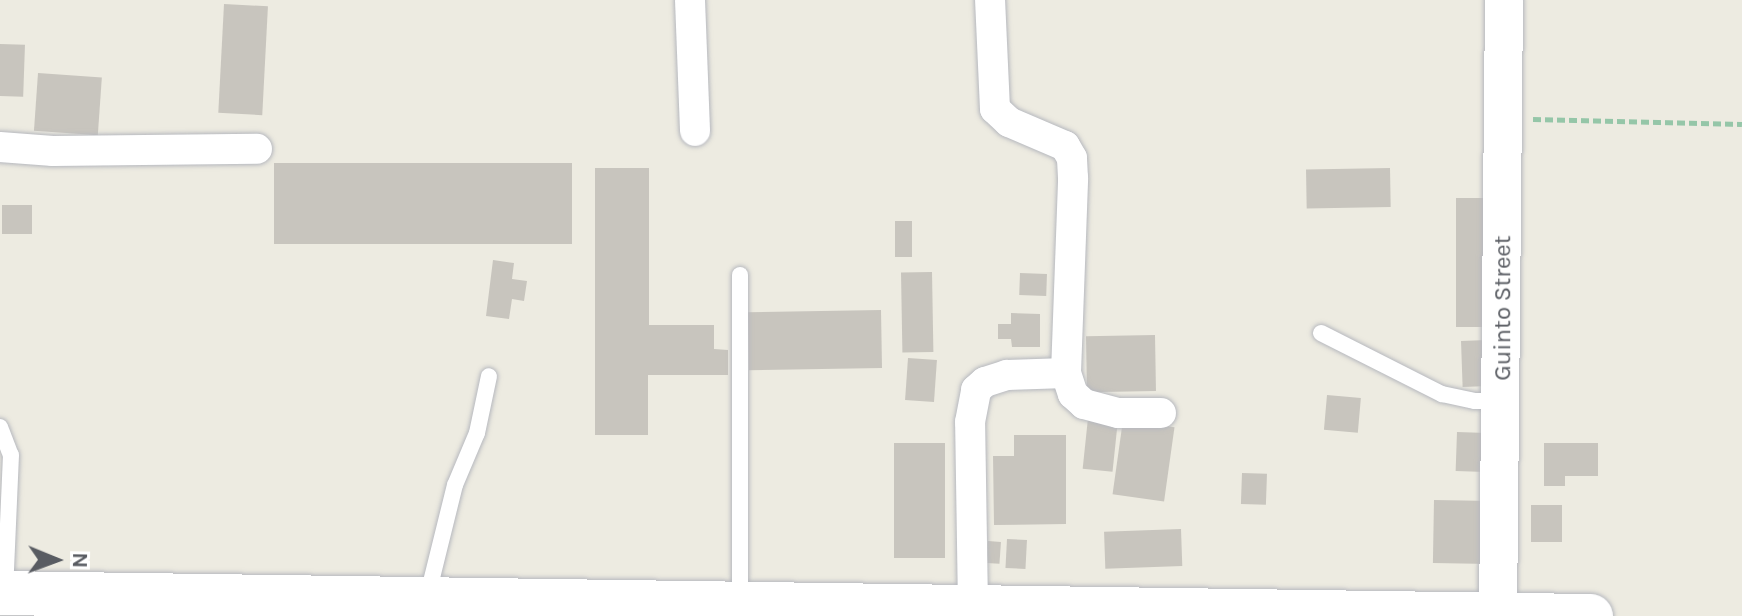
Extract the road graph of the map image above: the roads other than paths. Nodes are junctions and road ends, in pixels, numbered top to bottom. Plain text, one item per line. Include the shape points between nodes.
1 (690, 0) edge
2 (990, 0) edge
3 (1504, 0) edge
4 (695, 131) dead end
5 (0, 147) edge
6 (257, 149) dead end
7 (740, 275) dead end
8 (1321, 333) dead end
9 (1066, 373) junction
10 (489, 376) dead end
11 (1502, 401) junction
12 (1161, 413) dead end
13 (2, 435) edge
14 (3, 593) edge
15 (427, 599) junction
16 (740, 603) junction
17 (118, 605) edge
18 (973, 607) junction
19 (1210, 613) edge
20 (1303, 614) edge
21 (1498, 615) edge
22 (1591, 616) edge

1 - 4 street
2 - 9 street via 995,109 1009,122 1065,146 1072,158
3 - 11 street, Guinto Street
5 - 6 street
7 - 16 lane
8 - 11 lane via 1442,394
9 - 12 street via 1073,394 1084,404 1118,413
9 - 18 street via 1007,375 976,390 970,422
10 - 15 lane
11 - 21 street, Guinto Street
13 - 14 lane via 11,455
14 - 17 main road
15 - 16 main road
15 - 17 main road
16 - 18 main road
18 - 19 main road
19 - 20 main road
20 - 21 main road
21 - 22 main road

